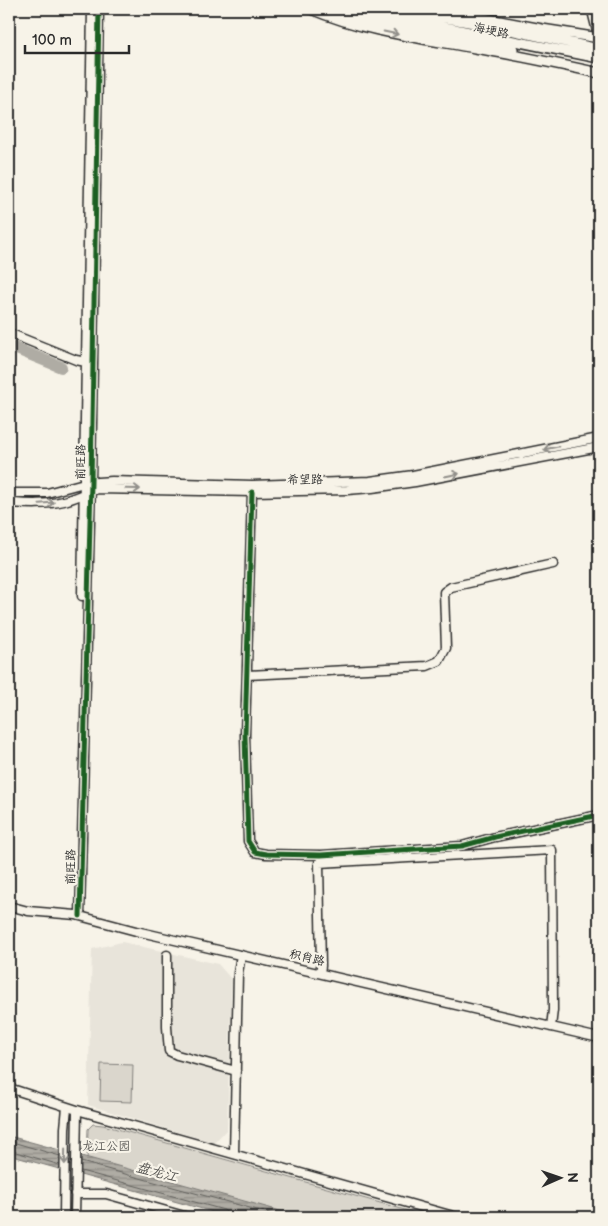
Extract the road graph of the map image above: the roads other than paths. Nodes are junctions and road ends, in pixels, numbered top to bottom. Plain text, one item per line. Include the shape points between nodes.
1 (92, 9) edge
2 (99, 9) edge
3 (311, 9) edge
4 (319, 9) edge
5 (344, 9) edge
6 (397, 9) edge
7 (437, 9) edge
8 (592, 9) edge
9 (599, 38) edge
10 (599, 50) edge
11 (599, 58) edge
12 (599, 66) edge
13 (599, 72) edge
14 (9, 333) edge
15 (86, 362) junction
16 (599, 438) edge
17 (599, 447) edge
18 (87, 483) junction
19 (87, 492) junction
20 (252, 492) junction
21 (9, 493) edge
22 (9, 503) edge
23 (553, 564) dead end
24 (247, 675) junction
25 (599, 814) edge
26 (9, 906) edge
27 (78, 916) junction
28 (167, 955) dead end
29 (240, 955) junction
30 (320, 973) junction
31 (551, 1027) junction
32 (599, 1038) edge
33 (236, 1071) junction
34 (9, 1088) edge
35 (67, 1107) junction
36 (77, 1110) junction
37 (234, 1154) junction
38 (75, 1191) junction
39 (64, 1217) edge
40 (75, 1217) edge
41 (188, 1217) edge
42 (457, 1217) edge

1 - 15 street, 前旺路
2 - 18 street, 前旺路
3 -> 13 main road via 332,18 390,33
4 - 12 main road, 海埂路
5 - 11 main road
6 - 10 main road, 海埂路
7 - 9 main road
8 - 9 main road
14 - 15 street
15 - 18 street, 前旺路
16 -> 18 street, 希望路 via 370,481 252,485
20 -> 17 street, 希望路 via 372,488
18 - 19 street, 前旺路
18 - 21 street, 希望路 via 47,493
19 -> 20 street, 希望路 via 114,489
22 -> 19 street, 希望路 via 48,504
19 - 27 street, 前旺路
20 - 24 street
23 - 24 street via 450,587 444,592 446,648 439,662 427,666
24 - 25 street via 248,841 259,854 321,855 462,846
26 - 27 street, 积肖路
27 - 29 street, 积肖路
28 - 33 street via 169,1051
29 - 30 street, 积肖路
29 - 33 street
30 - 31 street, 积肖路
30 - 31 street via 319,863 552,850
31 - 32 street, 积肖路
33 - 37 street
34 - 35 street
35 - 36 street
35 -> 39 street
36 - 37 street
36 - 38 street
37 - 42 street
38 - 40 street
38 - 41 street via 106,1194

